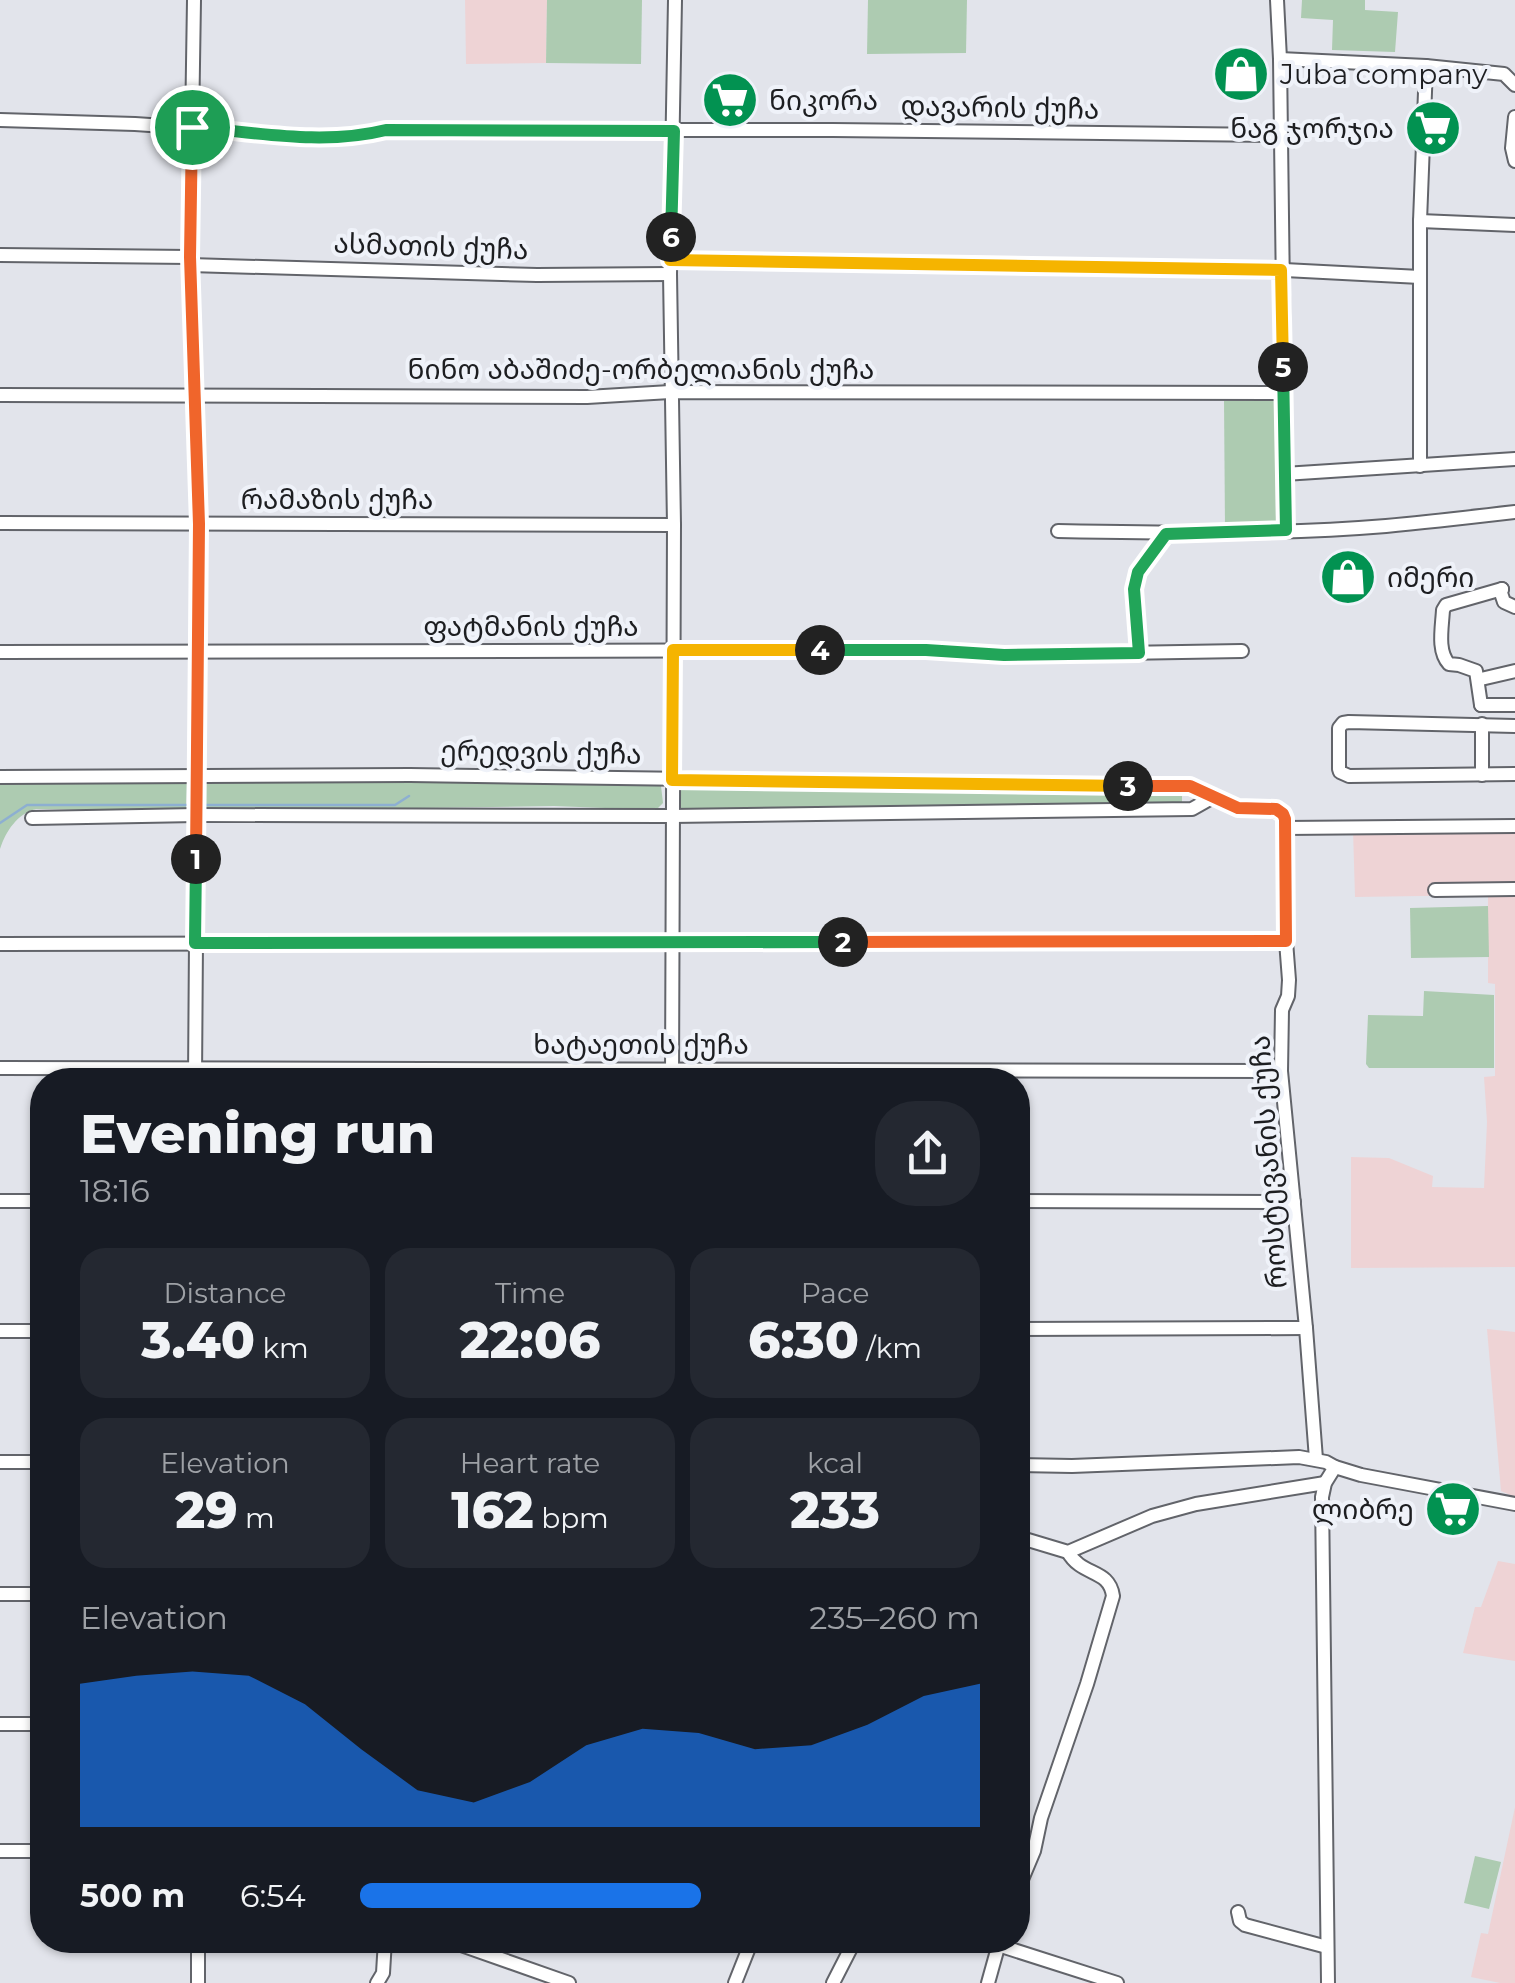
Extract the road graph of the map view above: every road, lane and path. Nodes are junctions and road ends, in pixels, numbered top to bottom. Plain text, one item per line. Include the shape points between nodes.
1 (194, 0) edge
2 (675, 0) edge
3 (1277, 0) edge
4 (1280, 59) junction
5 (1426, 66) junction
6 (1515, 85) edge
7 (1515, 117) edge
8 (0, 120) edge
9 (192, 127) junction
10 (674, 131) junction
11 (1281, 135) junction
12 (1515, 161) edge
13 (1420, 221) junction
14 (1515, 225) edge
15 (0, 255) edge
16 (190, 261) junction
17 (670, 267) junction
18 (1281, 270) junction
19 (1420, 277) junction
20 (670, 392) junction
21 (0, 394) edge
22 (1283, 394) junction
23 (194, 395) junction
24 (1515, 459) edge
25 (1420, 466) junction
26 (1284, 474) junction
27 (1515, 512) edge
28 (0, 523) edge
29 (199, 524) junction
30 (674, 525) junction
31 (1286, 530) junction
32 (1058, 531) dead end
33 (1166, 534) junction
34 (1515, 576) edge
35 (1502, 589) junction
36 (1515, 607) edge
37 (673, 650) junction
38 (1242, 651) dead end
39 (0, 652) edge
40 (197, 652) junction
41 (1139, 653) junction
42 (1515, 671) edge
43 (1478, 682) junction
44 (1515, 705) edge
45 (1481, 706) junction
46 (1477, 724) junction
47 (1515, 726) edge
48 (1515, 774) edge
49 (1482, 775) junction
50 (0, 777) edge
51 (197, 778) junction
52 (672, 780) junction
53 (1214, 796) junction
54 (196, 815) junction
55 (672, 816) junction
56 (32, 818) dead end
57 (1515, 826) edge
58 (1285, 828) junction
59 (1515, 889) edge
60 (1435, 890) dead end
61 (1286, 941) junction
62 (672, 942) junction
63 (195, 943) junction
64 (0, 944) edge
65 (0, 1068) edge
66 (195, 1068) edge
67 (672, 1068) edge
68 (30, 1069) edge
69 (1281, 1071) junction
70 (1030, 1072) edge
71 (1030, 1200) edge
72 (0, 1201) edge
73 (30, 1201) edge
74 (1294, 1202) junction
75 (1306, 1328) junction
76 (1030, 1329) edge
77 (0, 1331) edge
78 (30, 1331) edge
79 (1316, 1460) junction
80 (0, 1462) edge
81 (30, 1462) edge
82 (1030, 1465) edge
83 (1336, 1467) junction
84 (1324, 1483) junction
85 (1515, 1504) edge
86 (1030, 1541) edge
87 (1068, 1552) junction
88 (0, 1594) edge
89 (30, 1594) edge
90 (0, 1724) edge
91 (30, 1724) edge
92 (30, 1851) edge
93 (0, 1852) edge
94 (1030, 1862) edge
95 (1238, 1912) dead end
96 (1327, 1947) junction
97 (198, 1953) edge
98 (384, 1953) edge
99 (484, 1953) edge
100 (747, 1953) edge
101 (848, 1953) edge
102 (996, 1953) edge
103 (1030, 1953) edge
104 (198, 1983) edge
105 (377, 1983) edge
106 (570, 1983) edge
107 (734, 1983) edge
108 (834, 1983) edge
109 (988, 1983) edge
110 (1117, 1983) edge
111 (1328, 1983) edge

1 - 9 street
2 - 10 street
3 - 4 street
4 - 5 street
4 - 11 street
5 - 6 street via 1504,74
5 - 13 street
7 - 12 street
8 - 9 street, დავარის ქუჩა
9 - 10 street, დავარის ქუჩა via 328,137 386,130
9 - 16 street
10 - 11 street, დავარის ქუჩა
10 - 17 street
11 - 18 street
13 - 14 street
13 - 19 street
15 - 16 street, ასმათის ქუჩა
16 - 17 street, ასმათის ქუჩა via 537,274
16 - 23 street
17 - 18 street, ასმათის ქუჩა
17 - 20 street
18 - 19 street, ასმათის ქუჩა
18 - 22 street
19 - 25 street
20 - 22 street, ნინო აბაშიძე-ორბელიანის ქუჩა
20 - 23 street, ნინო აბაშიძე-ორბელიანის ქუჩა
20 - 30 street
21 - 23 street, ნინო აბაშიძე-ორბელიანის ქუჩა
22 - 26 street
23 - 29 street
24 - 25 street
25 - 26 street
26 - 31 street
27 - 31 street
28 - 29 street, რამაზის ქუჩა
29 - 30 street, რამაზის ქუჩა
29 - 40 street
30 - 37 street
31 - 33 street
32 - 33 street
33 - 41 street via 1138,572 1134,589
34 - 35 street
35 - 36 street via 1504,602
35 - 43 street via 1443,610 1445,660 1476,672
37 - 40 street, ფატმანის ქუჩა
37 - 41 street, ფატმანის ქუჩა
37 - 52 street
38 - 41 street, ფატმანის ქუჩა
39 - 40 street, ფატმანის ქუჩა
40 - 51 street
42 - 43 street
43 - 45 street
44 - 45 street
45 - 46 street
46 - 47 street
46 - 49 street
46 - 49 street via 1342,724 1339,764 1349,776
48 - 49 street
50 - 51 street, ერედვის ქუჩა
51 - 52 street, ერედვის ქუჩა
51 - 54 street
52 - 53 street, ერედვის ქუჩა via 1190,786
52 - 55 street
53 - 55 street via 1192,810
53 - 58 street via 1238,808 1276,809
54 - 55 street
54 - 56 street
54 - 63 street
55 - 62 street
57 - 58 street
58 - 61 street, როსტევანის ქუჩა
59 - 60 street
61 - 62 street
61 - 69 street, როსტევანის ქუჩა
62 - 63 street
62 - 67 street
63 - 64 street
63 - 66 street
65 - 68 street, ხატაეთის ქუჩა
69 - 70 street, ხატაეთის ქუჩა
69 - 74 street, როსტევანის ქუჩა
71 - 74 street
72 - 73 street
74 - 75 street, როსტევანის ქუჩა
75 - 76 street
75 - 79 street, როსტევანის ქუჩა
77 - 78 street
79 - 82 street
79 - 83 street
80 - 81 street
83 - 84 street
83 - 85 street
84 - 87 street via 1196,1504
84 - 96 street
86 - 87 street
87 - 94 street via 1081,1568 1107,1580 1113,1596
88 - 89 street
90 - 91 street
92 - 93 street
95 - 96 street via 1245,1925
96 - 111 street
97 - 104 street
98 - 105 street
99 - 106 street
100 - 107 street
101 - 108 street
102 - 109 street
103 - 110 street

